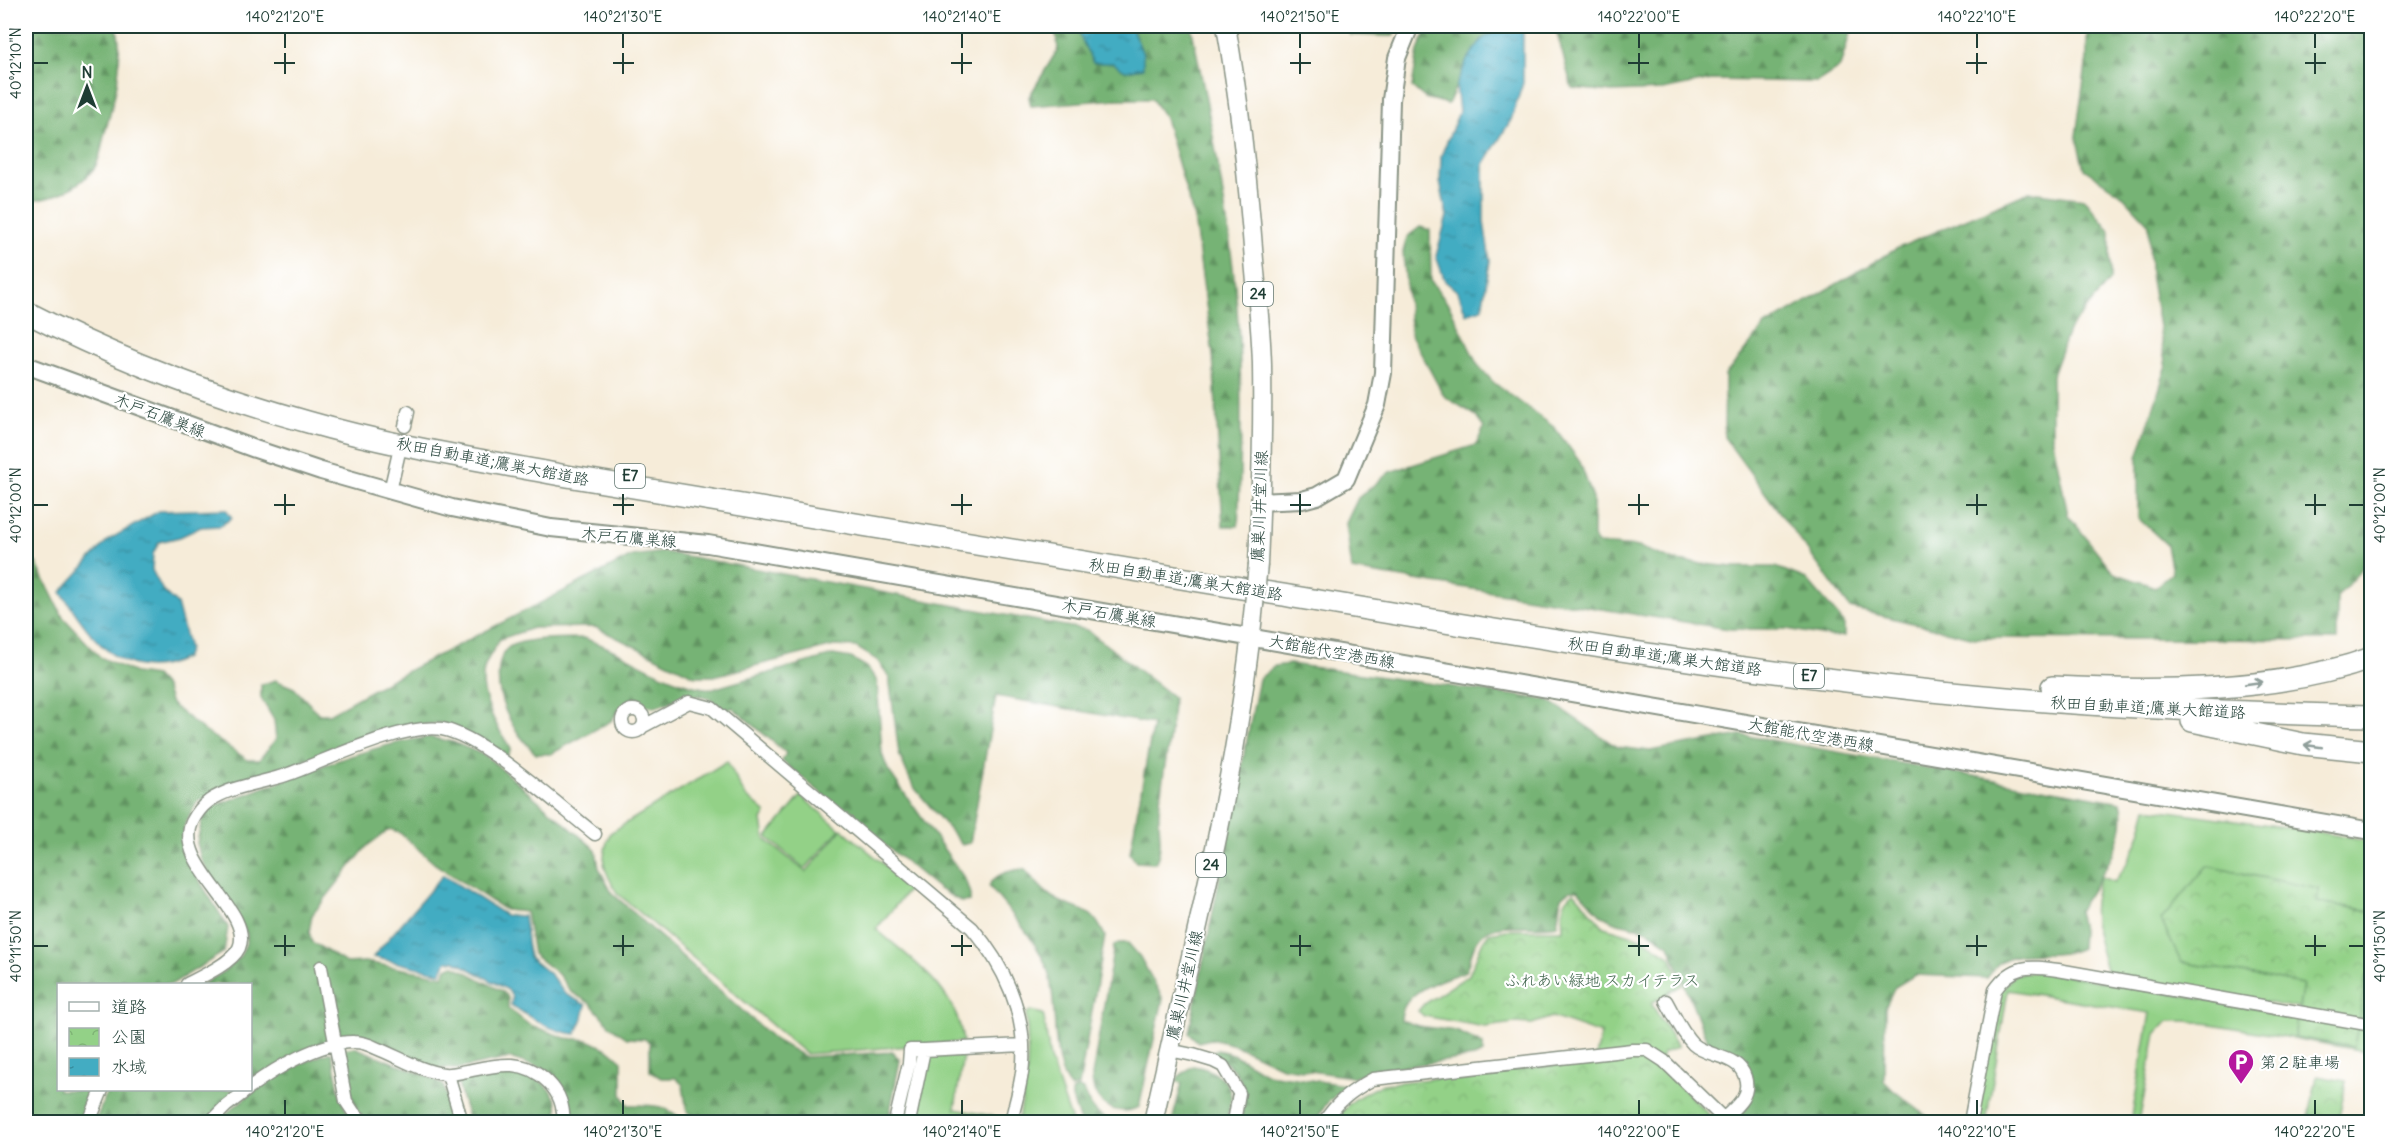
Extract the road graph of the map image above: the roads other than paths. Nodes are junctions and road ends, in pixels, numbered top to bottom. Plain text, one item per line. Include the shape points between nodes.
1 (1226, 26) edge
2 (1410, 26) edge
3 (26, 302) edge
4 (26, 312) edge
5 (26, 365) edge
6 (408, 412) dead end
7 (405, 426) dead end
8 (399, 452) dead end
9 (390, 491) junction
10 (1260, 502) junction
11 (1251, 637) junction
12 (2372, 658) edge
13 (1988, 690) junction
14 (2372, 705) edge
15 (2372, 716) edge
16 (642, 727) dead end
17 (2372, 751) edge
18 (2372, 831) edge
19 (595, 834) dead end
20 (321, 967) dead end
21 (189, 983) edge
22 (1666, 1001) dead end
23 (2372, 1025) edge
24 (1023, 1045) junction
25 (334, 1046) junction
26 (924, 1050) junction
27 (1169, 1050) junction
28 (448, 1075) junction
29 (252, 1086) edge
30 (101, 1091) edge
31 (245, 1091) edge
32 (1725, 1121) edge
33 (89, 1122) edge
34 (210, 1122) edge
35 (364, 1122) edge
36 (462, 1122) edge
37 (564, 1122) edge
38 (895, 1122) edge
39 (909, 1122) edge
40 (1011, 1122) edge
41 (1153, 1122) edge
42 (1234, 1122) edge
43 (1324, 1122) edge
44 (1970, 1122) edge

1 - 10 main road, 鷹巣川井堂川線 / 24 via 1245,157 1259,305
2 - 10 main road via 1397,57 1391,100 1383,361 1377,405 1346,478 1309,498
3 - 13 highway, 秋田自動車道;鷹巣大館道路 / E7 via 131,350 233,388 324,416 430,441 1632,642
4 - 13 highway, 秋田自動車道;鷹巣大館道路 / E7 via 122,357 223,396 309,423 410,447 1634,653 1826,679
5 - 9 main road, 木戸石鷹巣線 via 255,449
6 - 7 street
8 - 9 street
9 - 11 main road, 木戸石鷹巣線 via 551,528 708,544
10 - 11 main road, 鷹巣川井堂川線 / 24, bridge
11 - 18 main road, 大館能代空港西線
11 - 27 main road, 鷹巣川井堂川線 / 24 via 1222,812
13 -> 12 highway via 2180,690 2287,678
13 - 14 highway, 秋田自動車道;鷹巣大館道路 / E7
13 - 15 highway, 秋田自動車道;鷹巣大館道路 / E7 via 2185,710
17 -> 13 highway via 2303,744 2208,724
16 - 24 street via 689,702 701,704 712,708 796,777 987,945 1010,988
19 - 21 street via 489,751 442,729 381,739 230,792 210,800 199,810 188,842 235,920 239,949 225,963
20 - 25 street
22 - 32 street via 1694,1045 1736,1063 1744,1073 1744,1098
23 - 44 street via 2058,970 2022,969 2009,973 1995,990
24 - 26 street
24 - 40 street via 1023,1065
25 - 28 street via 355,1042 375,1047 429,1071
25 - 29 street via 298,1056
25 - 35 street via 346,1101
26 - 38 street via 910,1050
26 - 39 street
27 - 41 main road, 鷹巣川井堂川線 / 24
27 - 42 street via 1223,1066 1239,1093
28 - 36 street
28 - 37 street via 510,1063 528,1067 556,1090 563,1104
30 - 33 street
31 - 34 street
32 - 43 street via 1664,1061 1647,1050 1632,1050 1373,1079 1347,1094

